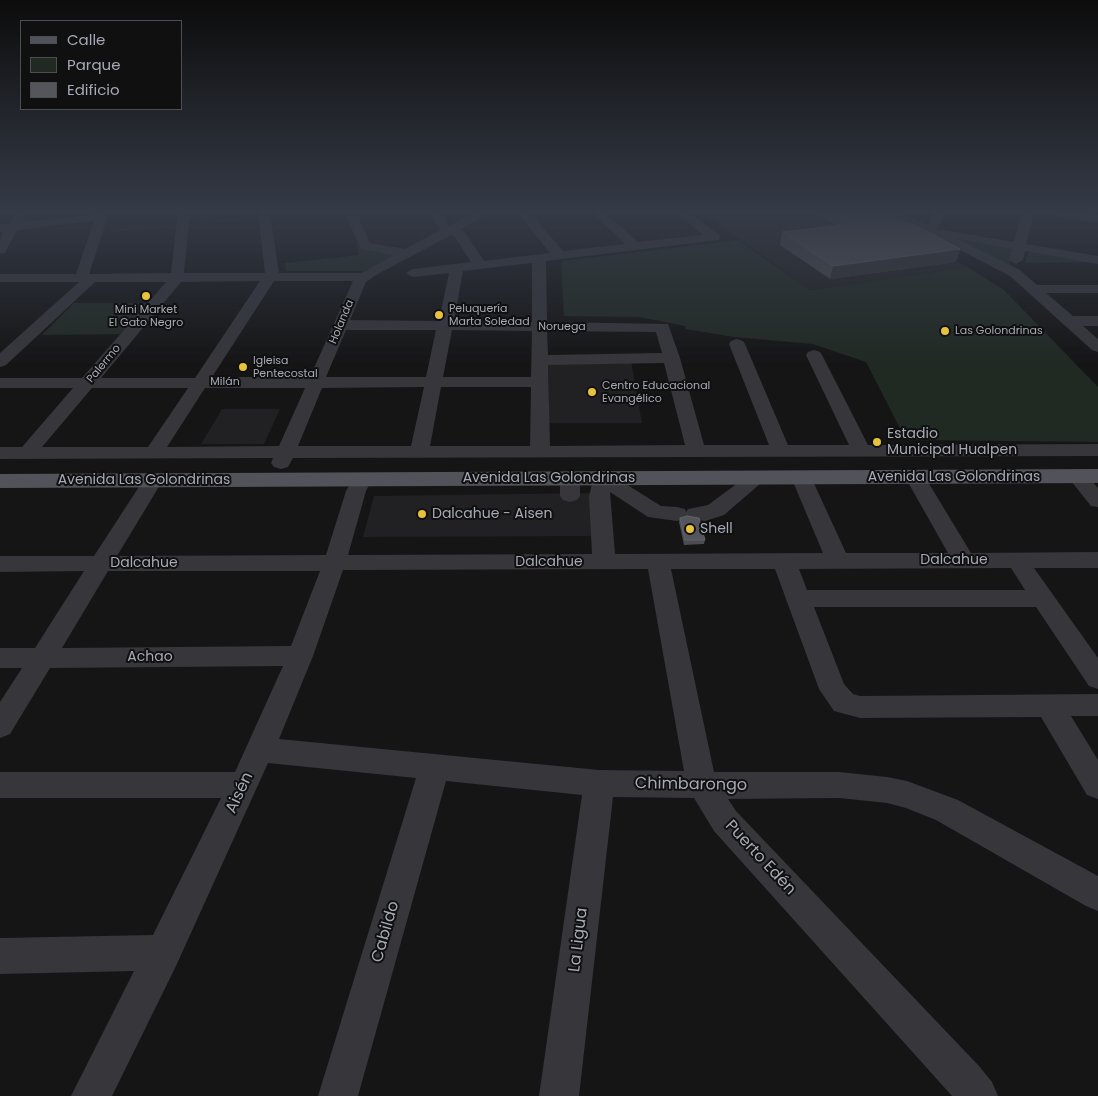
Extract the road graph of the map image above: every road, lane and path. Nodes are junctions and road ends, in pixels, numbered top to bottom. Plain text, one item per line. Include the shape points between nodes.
1 (90, 264) edge
2 (178, 264) edge
3 (271, 264) edge
4 (386, 264) edge
5 (487, 264) edge
6 (540, 264) edge
7 (1006, 264) edge
8 (1016, 264) edge
9 (1033, 264) edge
10 (480, 265) joint
11 (456, 268) junction
12 (1015, 268) junction
13 (413, 273) dead end
14 (362, 277) junction
15 (0, 278) edge
16 (86, 278) junction
17 (177, 278) junction
18 (270, 278) junction
19 (1032, 289) junction
20 (1098, 289) edge
21 (1069, 321) junction
22 (1098, 321) edge
23 (340, 325) junction
24 (444, 326) junction
25 (540, 326) junction
26 (737, 344) dead end
27 (1098, 347) edge
28 (814, 355) dead end
29 (672, 358) junction
30 (540, 360) junction
31 (0, 362) edge
32 (201, 382) junction
33 (316, 382) junction
34 (433, 382) junction
35 (540, 382) junction
36 (0, 383) edge
37 (88, 383) junction
38 (862, 450) junction
39 (1098, 450) edge
40 (540, 451) junction
41 (696, 451) junction
42 (781, 451) junction
43 (154, 452) junction
44 (419, 452) junction
45 (0, 453) edge
46 (27, 453) junction
47 (283, 458) junction
48 (1098, 461) edge
49 (392, 464) junction
50 (0, 466) edge
51 (1088, 476) edge
52 (801, 477) junction
53 (914, 477) junction
54 (603, 478) junction
55 (756, 478) junction
56 (362, 479) junction
57 (153, 480) junction
58 (255, 480) junction
59 (0, 481) edge
60 (1098, 501) edge
61 (838, 560) junction
62 (964, 560) junction
63 (1017, 560) junction
64 (1098, 560) edge
65 (658, 561) junction
66 (784, 561) junction
67 (335, 562) junction
68 (604, 562) junction
69 (0, 564) edge
70 (102, 564) junction
71 (1042, 598) junction
72 (799, 600) junction
73 (300, 656) junction
74 (0, 658) edge
75 (43, 658) junction
76 (1098, 679) edge
77 (1049, 705) junction
78 (1098, 705) edge
79 (0, 726) edge
80 (260, 750) junction
81 (1089, 756) edge
82 (434, 769) junction
83 (599, 783) junction
84 (0, 785) edge
85 (245, 785) junction
86 (702, 785) junction
87 (1098, 786) edge
88 (1098, 894) edge
89 (162, 954) junction
90 (0, 956) edge
91 (91, 1096) edge
92 (338, 1096) edge
93 (559, 1096) edge
94 (978, 1096) edge

1 - 16 street
2 - 17 street
3 - 18 street
4 - 14 street
5 - 10 street
6 - 25 street
7 - 12 street
8 - 12 street
9 - 12 street
10 - 11 street
11 - 13 street
11 - 24 street
12 - 19 street
14 - 18 street
14 - 23 street, Holanda
15 - 16 street
16 - 17 street
16 - 31 street
17 - 18 street
17 - 37 street, Palermo
18 - 32 street
19 - 20 street
19 - 21 street
21 - 22 street
21 - 27 street
23 - 24 street, Noruega
23 - 33 street, Holanda
24 - 25 street, Noruega
24 - 34 street
25 - 29 street, Noruega via 663,327
25 - 30 street
26 - 42 street
28 - 38 street
29 - 30 street
29 - 41 street
30 - 35 street
32 - 33 street, Milán
32 - 37 street, Milán
32 - 43 street
33 - 34 street, Milán
33 - 47 street, Holanda
34 - 35 street, Milán
34 - 44 street
35 - 40 street
36 - 37 street, Milán
37 - 46 street, Palermo
38 - 39 street, Avenida Las Golondrinas
38 - 42 street, Avenida Las Golondrinas
40 - 41 street, Avenida Las Golondrinas
40 - 44 street, Avenida Las Golondrinas
41 - 42 street, Avenida Las Golondrinas
43 - 46 street, Avenida Las Golondrinas
43 - 47 street, Avenida Las Golondrinas
44 - 47 street, Avenida Las Golondrinas
45 - 46 street, Avenida Las Golondrinas
47 - 49 main road, Avenida Las Golondrinas
47 - 50 main road, Avenida Las Golondrinas
47 - 58 main road via 271,473
48 - 49 main road, Avenida Las Golondrinas
49 - 56 main road
51 - 53 main road, Avenida Las Golondrinas
51 - 60 street
52 - 53 main road, Avenida Las Golondrinas
52 - 55 main road, Avenida Las Golondrinas
52 - 61 street
53 - 62 street
54 - 55 main road, Avenida Las Golondrinas
54 - 55 street via 656,512 705,514 716,510
54 - 56 main road, Avenida Las Golondrinas via 570,487
54 - 68 street via 599,497
56 - 58 main road, Avenida Las Golondrinas
56 - 67 street, Aisén
57 - 58 main road, Avenida Las Golondrinas
57 - 59 main road, Avenida Las Golondrinas
57 - 70 street
61 - 62 street, Dalcahue
61 - 66 street, Dalcahue
62 - 63 street, Dalcahue
63 - 64 street, Dalcahue
63 - 71 street
65 - 66 street, Dalcahue
65 - 68 street, Dalcahue
65 - 86 street, Puerto Edén
66 - 72 street
67 - 68 street, Dalcahue
67 - 70 street, Dalcahue
67 - 73 street, Aisén
69 - 70 street, Dalcahue
70 - 75 street
71 - 72 street
71 - 76 street
72 - 77 street via 833,689 844,703 860,707
73 - 75 street, Achao
73 - 80 street, Aisén
74 - 75 street, Achao
75 - 79 street
77 - 78 street
77 - 81 street
80 - 82 street, Chimbarongo
80 - 85 street, Aisén
81 - 87 street
82 - 83 street, Chimbarongo
82 - 92 street, Cabildo
83 - 86 street, Chimbarongo
83 - 93 street, La Ligua
84 - 85 street
85 - 89 street, Aisén
86 - 88 street, Chimbarongo via 855,785 907,795 947,810
86 - 94 street, Puerto Edén via 725,821
89 - 90 street
89 - 91 street, Aisén

